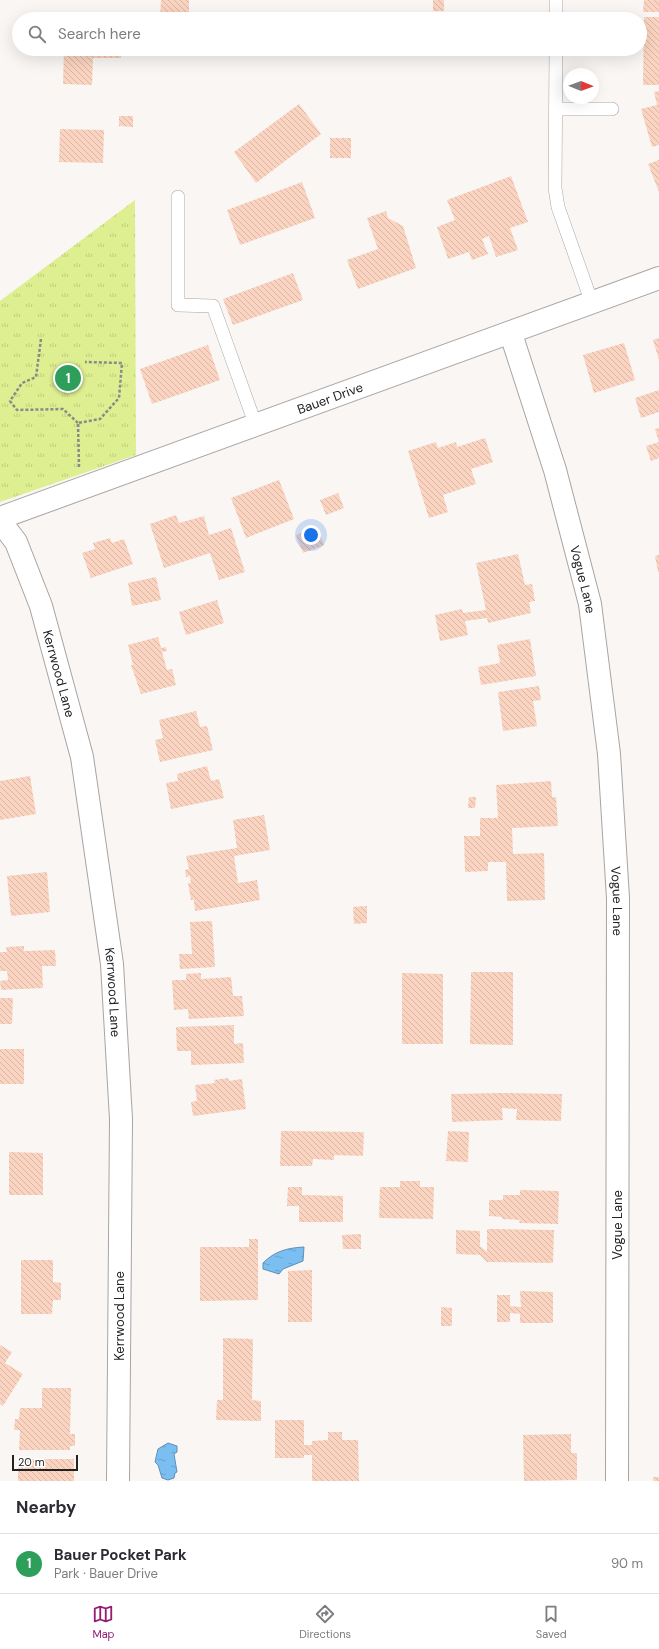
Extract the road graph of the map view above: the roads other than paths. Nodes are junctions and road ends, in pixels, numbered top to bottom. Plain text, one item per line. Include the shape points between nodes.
1 (556, 0) edge
2 (556, 12) edge
3 (556, 56) edge
4 (556, 109) junction
5 (612, 109) dead end
6 (178, 197) dead end
7 (659, 278) edge
8 (592, 303) junction
9 (511, 334) junction
10 (256, 426) junction
11 (0, 518) edge
12 (0, 522) edge
13 (118, 1481) edge
14 (617, 1481) edge

1 - 2 lane
3 - 4 lane
4 - 5 lane
4 - 8 lane via 555,188 558,207
6 - 10 lane via 178,305 213,306
7 - 8 street, Bauer Drive
8 - 9 street, Bauer Drive
9 - 10 street, Bauer Drive
9 - 14 street, Vogue Lane via 554,466 590,604 609,754 618,898
10 - 11 street, Bauer Drive
12 - 13 street, Kerrwood Lane via 16,542 41,606 82,757 112,964 121,1119

